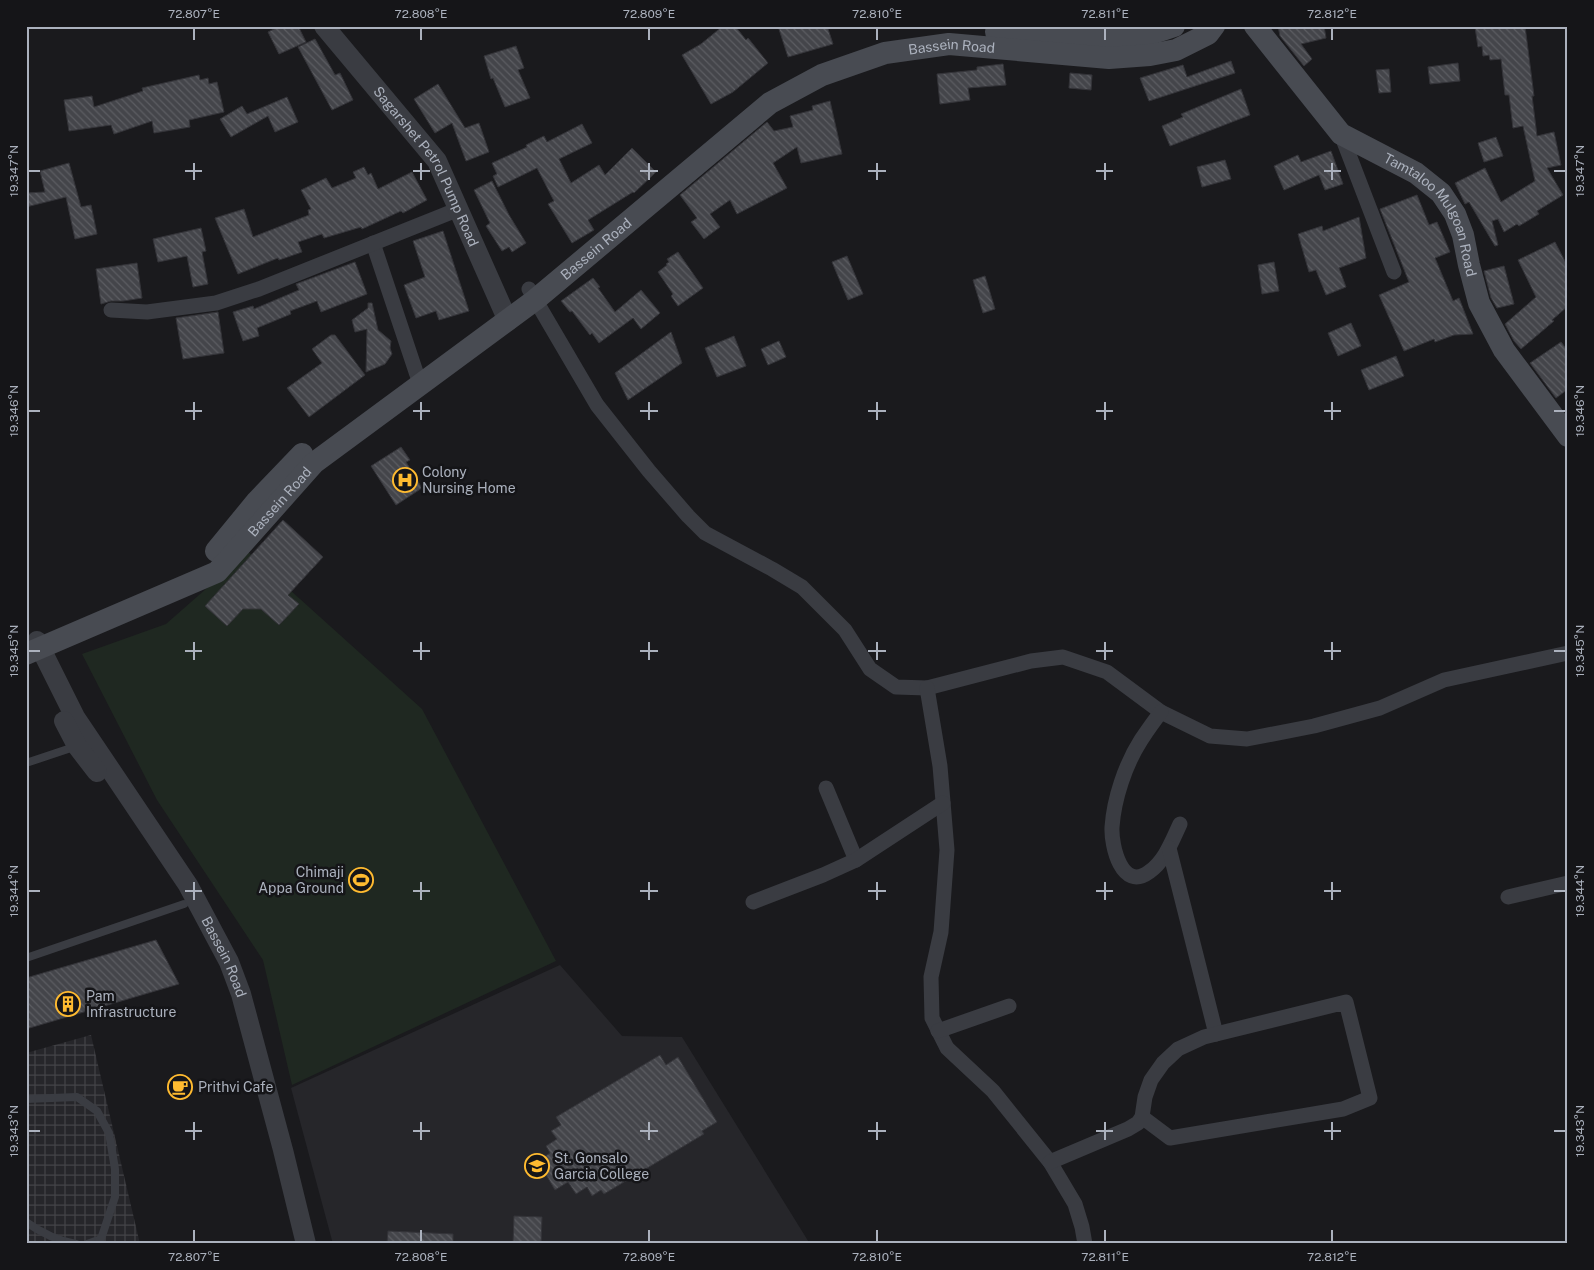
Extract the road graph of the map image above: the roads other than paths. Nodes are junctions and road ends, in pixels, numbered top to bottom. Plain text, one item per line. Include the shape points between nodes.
1 (324, 26) edge
2 (1174, 26) edge
3 (1214, 26) edge
4 (1255, 26) edge
5 (1341, 134) junction
6 (459, 209) junction
7 (373, 243) junction
8 (1394, 272) dead end
9 (532, 295) junction
10 (111, 310) dead end
11 (505, 314) junction
12 (418, 378) junction
13 (1563, 422) edge
14 (31, 648) edge
15 (1568, 653) edge
16 (927, 688) junction
17 (1161, 712) junction
18 (84, 743) junction
19 (26, 763) edge
20 (826, 788) dead end
21 (943, 803) junction
22 (1180, 824) dead end
23 (1169, 848) junction
24 (856, 860) junction
25 (1568, 883) edge
26 (1508, 897) dead end
27 (753, 902) dead end
28 (184, 904) junction
29 (26, 958) edge
30 (1009, 1006) dead end
31 (938, 1031) junction
32 (1216, 1034) junction
33 (26, 1099) edge
34 (1142, 1117) junction
35 (1050, 1162) junction
36 (26, 1222) edge
37 (76, 1244) edge
38 (87, 1244) edge
39 (293, 1244) edge
40 (306, 1244) edge
41 (1085, 1244) edge

1 - 6 street, Sagarshet Petrol Pump Road via 437,161
2 - 9 main road, Bassein Road via 1147,35 1110,37 944,29 880,40 818,64 765,90 729,118
3 - 9 main road, Bassein Road via 1208,34 1176,50 1150,55 1109,58 949,44 885,53 822,75 770,103
4 - 5 main road, Tamtaloo Mulgoan Road
5 - 8 street
5 - 13 main road, Tamtaloo Mulgoan Road via 1416,173 1441,193 1455,214 1463,235 1479,303 1504,350
6 - 7 street
6 - 11 street, Sagarshet Petrol Pump Road
7 - 10 street via 259,289 216,302 147,312
7 - 12 street
9 - 11 main road, Bassein Road
9 - 16 street via 597,405 649,471 705,533 802,587 845,630 870,669 896,687
11 - 12 main road, Bassein Road
12 - 14 main road, Bassein Road via 314,463 217,572
14 - 18 street, Bassein Road via 75,717
15 - 17 street via 1444,680 1380,708 1314,726 1247,739 1210,736
16 - 17 street via 1031,661 1063,657 1107,672
16 - 21 street
17 - 23 street via 1140,741 1126,771 1115,803 1112,829 1115,856 1129,874 1148,874
18 - 19 lane
18 - 28 street, Bassein Road
18 - 40 street, Bassein Road via 188,885 229,962 241,994
20 - 24 street
21 - 24 street
21 - 31 street via 948,850 941,932 931,977 932,1018
22 - 23 street
23 - 32 street
24 - 27 street
25 - 26 street
28 - 29 lane
28 - 39 street, Bassein Road via 230,995
30 - 31 street
31 - 35 street via 948,1048 992,1091
32 - 34 street via 1178,1050 1163,1063 1147,1088
32 - 34 street via 1346,1002 1370,1098 1343,1109 1170,1138
33 - 38 lane via 77,1097 97,1111 109,1133 116,1169 116,1197 101,1238
34 - 35 street via 1128,1129
35 - 41 street via 1075,1204
36 - 37 lane

